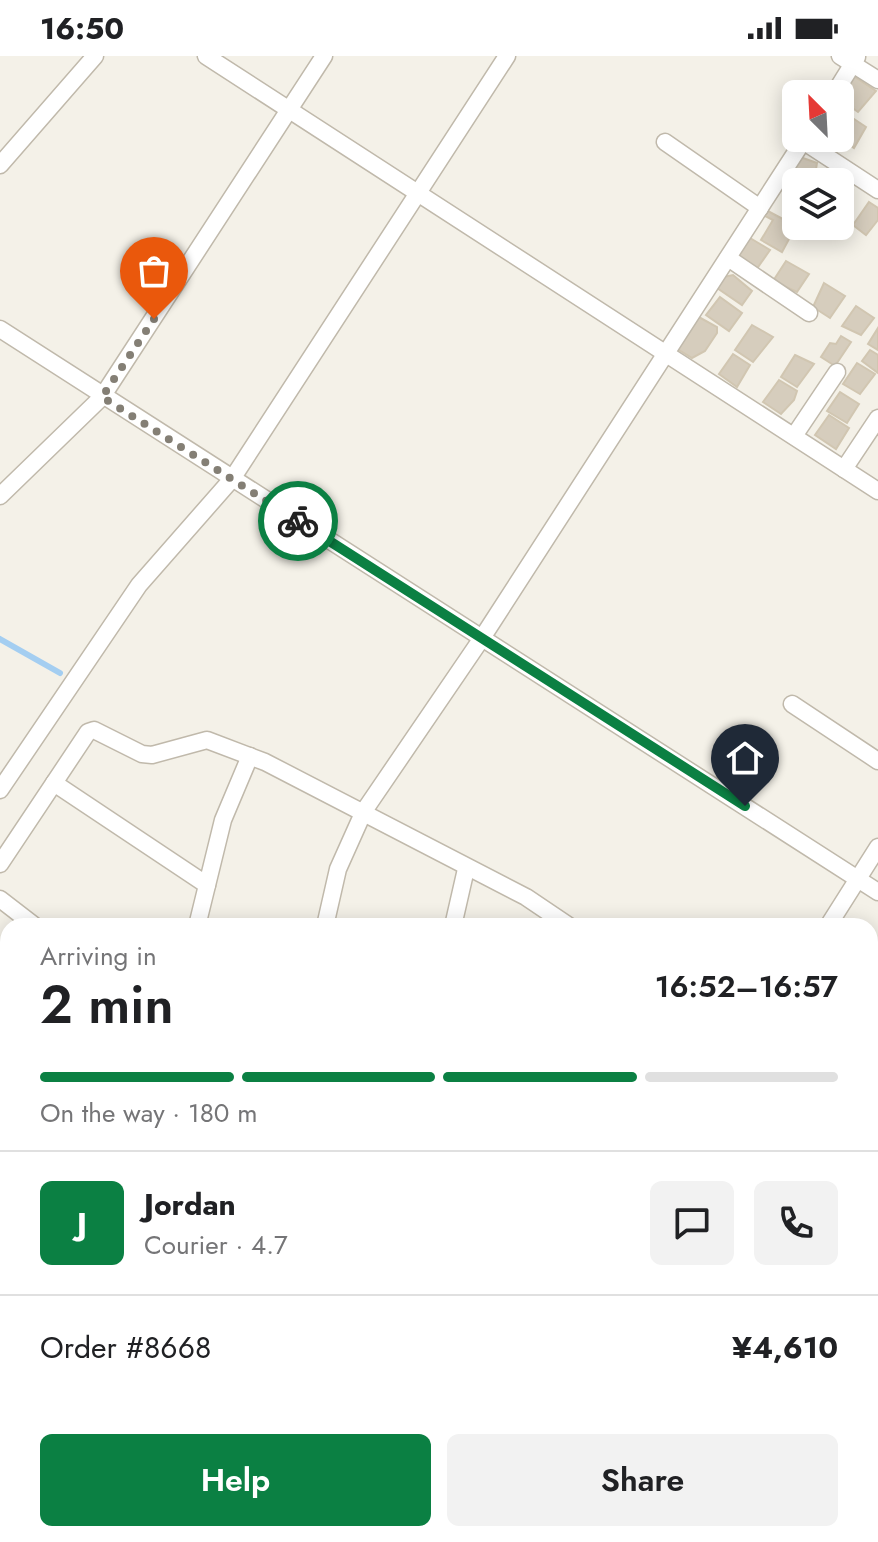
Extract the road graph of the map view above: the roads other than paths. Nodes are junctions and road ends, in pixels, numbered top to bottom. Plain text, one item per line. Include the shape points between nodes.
1 (95, 56) edge
2 (206, 56) edge
3 (324, 56) edge
4 (507, 56) edge
5 (850, 59) edge
6 (840, 80) edge
7 (878, 80) edge
8 (290, 110) junction
9 (665, 142) dead end
10 (796, 152) edge
11 (822, 152) edge
12 (0, 165) edge
13 (878, 190) edge
14 (418, 193) junction
15 (760, 208) junction
16 (728, 258) junction
17 (809, 313) dead end
18 (0, 329) edge
19 (666, 353) junction
20 (837, 372) dead end
21 (102, 397) junction
22 (878, 418) edge
23 (794, 436) junction
24 (844, 469) junction
25 (232, 479) junction
26 (878, 491) edge
27 (0, 496) edge
28 (482, 638) junction
29 (792, 704) dead end
30 (250, 756) junction
31 (878, 761) edge
32 (54, 783) junction
33 (0, 790) edge
34 (364, 811) junction
35 (878, 847) edge
36 (0, 864) edge
37 (466, 869) junction
38 (858, 878) junction
39 (207, 885) junction
40 (878, 892) edge
41 (0, 899) edge
42 (25, 918) edge
43 (199, 918) edge
44 (327, 918) edge
45 (455, 918) edge
46 (557, 918) edge
47 (833, 918) edge

1 - 12 street
2 - 8 street
3 - 8 street
4 - 14 street
5 - 6 street
5 - 7 street
8 - 14 street
8 - 21 street
9 - 15 street
10 - 15 street
11 - 13 street
14 - 19 street
14 - 25 street
15 - 16 street
16 - 17 street
16 - 19 street
18 - 21 street
19 - 23 street
19 - 28 street
20 - 23 street
21 - 25 street
21 - 27 street
22 - 24 street
23 - 24 street
24 - 26 street
25 - 28 street
25 - 33 street via 139,585
28 - 34 street
28 - 38 street
29 - 31 street
30 - 32 street via 207,740 142,754 94,730
30 - 34 street
30 - 39 street via 223,820
32 - 36 street
32 - 39 street
34 - 37 street
34 - 44 street via 338,869
35 - 38 street
37 - 45 street
37 - 46 street
38 - 40 street
38 - 47 street
39 - 43 street
41 - 42 street

